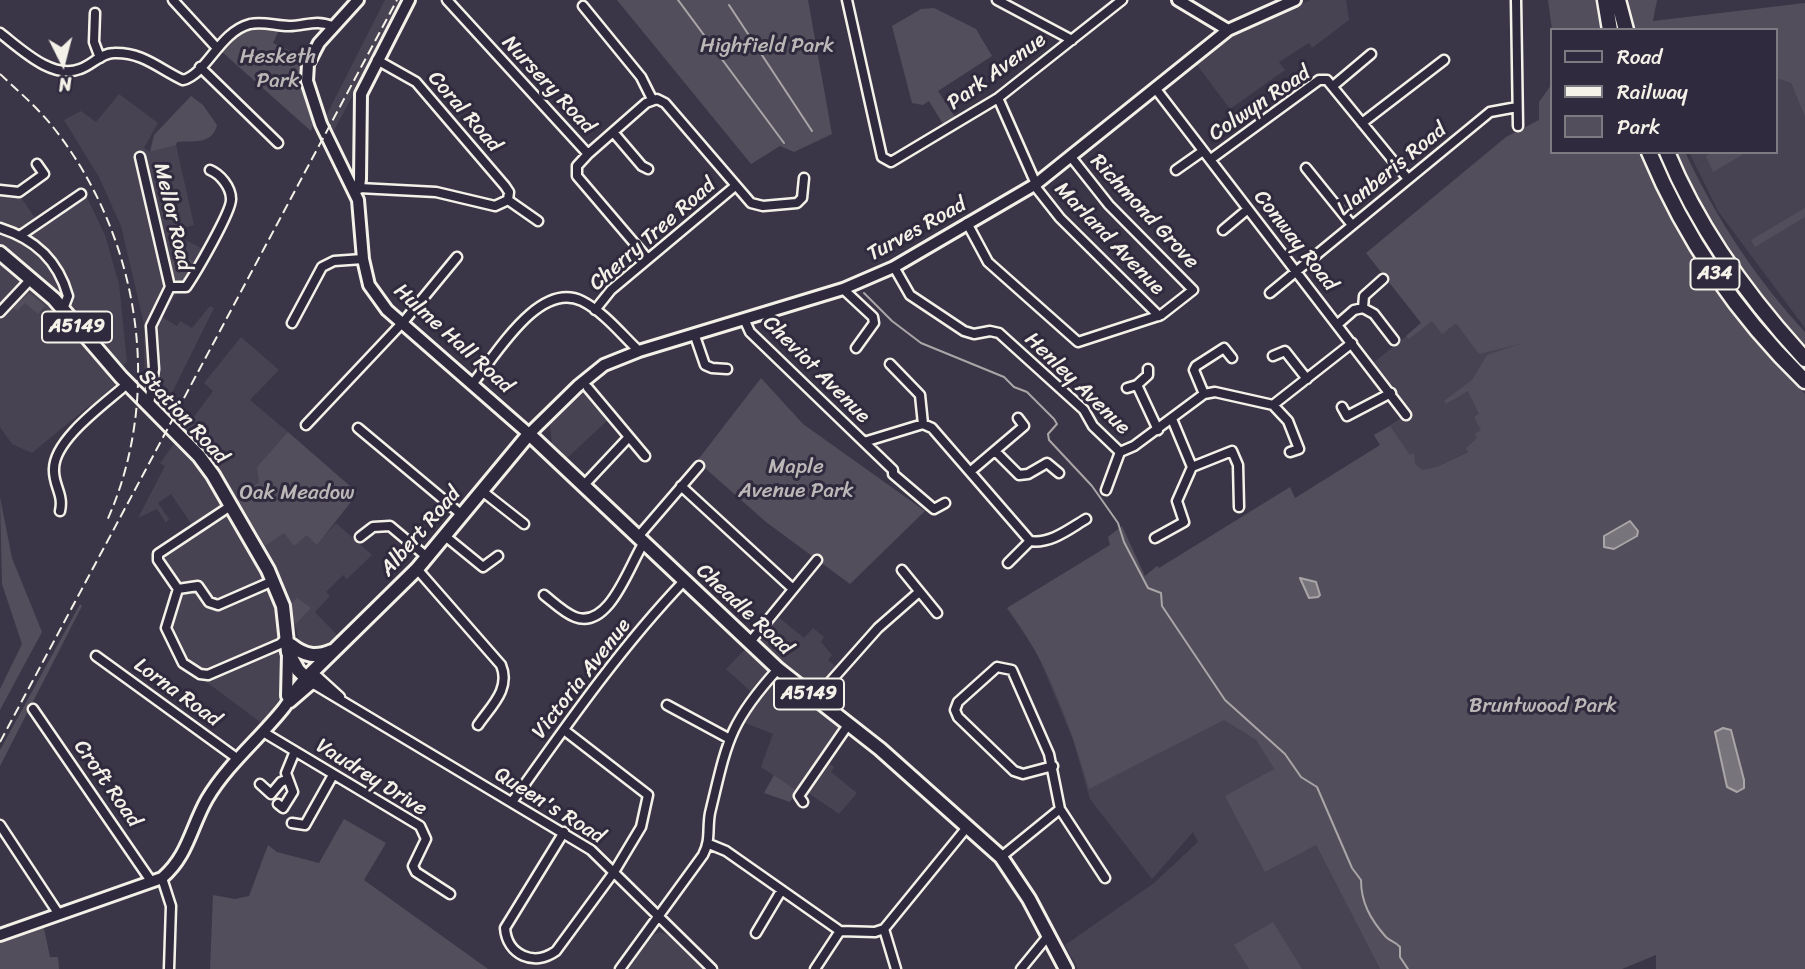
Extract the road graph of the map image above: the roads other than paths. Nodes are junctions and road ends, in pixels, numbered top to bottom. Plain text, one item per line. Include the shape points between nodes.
1 (173, 0) edge
2 (358, 0) edge
3 (409, 0) edge
4 (447, 0) edge
5 (847, 0) edge
6 (997, 0) edge
7 (1122, 0) edge
8 (1178, 0) edge
9 (1295, 0) edge
10 (1517, 0) edge
11 (1605, 0) edge
12 (1618, 0) edge
13 (583, 6) dead end
14 (95, 13) dead end
15 (332, 26) junction
16 (1611, 28) edge
17 (1625, 28) edge
18 (1228, 30) junction
19 (0, 33) edge
20 (1072, 40) junction
21 (216, 47) junction
22 (1371, 54) dead end
23 (100, 58) junction
24 (377, 60) junction
25 (1444, 60) dead end
26 (200, 67) junction
27 (1333, 86) junction
28 (1155, 88) junction
29 (998, 98) junction
30 (652, 99) junction
31 (1517, 107) junction
32 (1362, 123) junction
33 (1518, 126) dead end
34 (613, 132) junction
35 (278, 143) dead end
36 (1203, 151) junction
37 (588, 154) junction
38 (1649, 154) edge
39 (1668, 154) edge
40 (140, 157) dead end
41 (1070, 157) junction
42 (1211, 159) junction
43 (37, 164) dead end
44 (1306, 168) dead end
45 (648, 169) dead end
46 (209, 170) dead end
47 (1176, 170) dead end
48 (804, 178) dead end
49 (1408, 179) junction
50 (1035, 184) junction
51 (734, 187) junction
52 (357, 189) junction
53 (0, 190) edge
54 (81, 194) dead end
55 (508, 200) junction
56 (1248, 209) junction
57 (538, 220) dead end
58 (967, 223) junction
59 (1352, 225) junction
60 (0, 228) edge
61 (1223, 230) dead end
62 (21, 235) junction
63 (0, 253) edge
64 (457, 257) dead end
65 (647, 258) junction
66 (363, 259) junction
67 (894, 267) junction
68 (1296, 273) junction
69 (31, 279) junction
70 (1383, 279) dead end
71 (170, 287) junction
72 (843, 289) junction
73 (1270, 293) dead end
74 (1363, 308) junction
75 (63, 309) junction
76 (595, 310) junction
77 (0, 312) edge
78 (1159, 316) junction
79 (745, 321) junction
80 (292, 323) dead end
81 (401, 323) junction
82 (1338, 324) junction
83 (695, 336) junction
84 (1394, 340) dead end
85 (1352, 343) junction
86 (856, 348) dead end
87 (639, 351) junction
88 (1273, 356) dead end
89 (1232, 358) dead end
90 (1805, 359) edge
91 (890, 364) dead end
92 (727, 369) dead end
93 (1148, 369) dead end
94 (476, 379) junction
95 (1307, 379) junction
96 (1805, 381) edge
97 (127, 384) junction
98 (1137, 385) junction
99 (588, 388) dead end
100 (1127, 388) dead end
101 (1391, 393) junction
102 (1204, 394) junction
103 (149, 405) junction
104 (1273, 405) junction
105 (1342, 407) dead end
106 (1406, 415) dead end
107 (1018, 418) dead end
108 (1172, 419) junction
109 (923, 424) junction
110 (306, 425) dead end
111 (358, 428) dead end
112 (1158, 430) junction
113 (529, 434) junction
114 (629, 437) junction
115 (864, 442) junction
116 (996, 452) junction
117 (1120, 452) junction
118 (1290, 452) dead end
119 (645, 456) dead end
120 (699, 466) dead end
121 (1192, 467) junction
122 (971, 471) junction
123 (1059, 473) dead end
124 (583, 486) junction
125 (681, 486) junction
126 (1106, 490) dead end
127 (482, 491) junction
128 (945, 503) dead end
129 (232, 505) junction
130 (1239, 507) dead end
131 (60, 511) dead end
132 (462, 515) junction
133 (380, 518) dead end
134 (1086, 519) dead end
135 (524, 524) dead end
136 (1055, 525) dead end
137 (390, 526) junction
138 (1061, 533) junction
139 (445, 536) junction
140 (360, 537) dead end
141 (1156, 538) dead end
142 (639, 541) junction
143 (1030, 541) junction
144 (498, 556) dead end
145 (427, 557) junction
146 (817, 560) dead end
147 (1008, 563) dead end
148 (417, 569) junction
149 (902, 569) dead end
150 (273, 581) junction
151 (684, 581) junction
152 (178, 589) junction
153 (793, 589) junction
154 (919, 592) junction
155 (544, 595) dead end
156 (937, 613) dead end
157 (750, 642) junction
158 (289, 643) junction
159 (336, 650) junction
160 (96, 656) dead end
161 (778, 669) junction
162 (312, 678) junction
163 (815, 699) junction
164 (667, 705) dead end
165 (285, 706) junction
166 (33, 709) dead end
167 (848, 724) junction
168 (478, 725) dead end
169 (564, 730) junction
170 (264, 732) junction
171 (728, 738) junction
172 (295, 751) junction
173 (238, 759) junction
174 (1053, 766) junction
175 (333, 775) junction
176 (288, 779) junction
177 (260, 784) dead end
178 (512, 802) junction
179 (803, 802) dead end
180 (278, 804) dead end
181 (1060, 808) junction
182 (292, 822) dead end
183 (0, 825) edge
184 (968, 826) junction
185 (564, 832) junction
186 (709, 844) junction
187 (1001, 857) junction
188 (614, 872) junction
189 (1105, 878) dead end
190 (156, 879) junction
191 (781, 891) junction
192 (450, 894) dead end
193 (58, 913) junction
194 (658, 920) junction
195 (884, 929) junction
196 (840, 931) junction
197 (756, 933) dead end
198 (0, 935) edge
199 (1048, 936) junction
200 (169, 969) edge
201 (620, 969) edge
202 (712, 969) edge
203 (815, 969) edge
204 (896, 969) edge
205 (1021, 969) edge
206 (1066, 969) edge

1 - 21 street
2 - 15 street, Hulme Hall Road
3 - 24 street
4 - 37 street, Nursery Road
5 - 29 street, Park Avenue via 882,157 887,162
6 - 20 street
7 - 20 street, Park Avenue
8 - 18 street
9 - 18 street, Turves Road
10 - 31 street
11 - 16 highway
12 - 17 highway
13 - 30 street via 641,77
14 - 23 street via 94,42
15 - 21 street via 321,21 290,26 248,24
15 - 52 street, Hulme Hall Road via 311,57 307,81 321,124
18 - 28 street, Turves Road
19 - 23 street via 37,61 62,72 79,70
20 - 29 street, Park Avenue
21 - 26 street
22 - 27 street
23 - 26 street via 113,53 145,58 183,80
24 - 52 street via 361,96
24 - 55 street, Coral Road via 416,82 505,186
25 - 32 street
26 - 35 street
27 - 32 street, Colwyn Road
27 - 42 street, Colwyn Road via 1319,80
28 - 36 street, Conway Road
28 - 41 street, Turves Road
29 - 50 street, Marland Avenue
30 - 34 street, Nursery Road
30 - 51 street via 665,103
31 - 33 street
31 - 49 street, Llanberis Road via 1490,112
32 - 49 street, Colwyn Road
34 - 37 street, Nursery Road
34 - 45 street
36 - 42 street, Conway Road
36 - 47 street
37 - 65 street via 577,166 577,176
38 - 96 highway, A34 via 1709,265 1749,320
39 - 90 highway, A34 via 1725,260
40 - 71 street, Mellor Road
41 - 50 street, Turves Road
41 - 78 street, Richmond Grove via 1109,205 1193,290
42 - 56 street, Conway Road
43 - 53 street via 44,174 19,192
44 - 59 street
46 - 71 street via 218,173 228,189 231,207 186,287
48 - 51 street via 797,203 757,205
49 - 59 street, Llanberis Road
50 - 58 street, Turves Road
50 - 78 street, Marland Avenue via 1060,218
51 - 65 street, Cherry Tree Road
52 - 55 street via 436,192 495,206
52 - 66 street, Hulme Hall Road
54 - 62 street
55 - 57 street
56 - 61 street
56 - 68 street, Conway Road
58 - 67 street, Turves Road
58 - 78 street via 988,262 1073,339 1083,342
59 - 68 street, Llanberis Road
60 - 62 street
62 - 75 street via 48,257 59,274 68,296
63 - 69 main road, Station Road / A5149
64 - 81 street
65 - 76 street, Cherry Tree Road
66 - 80 street via 334,261 322,267
66 - 81 street, Hulme Hall Road via 373,293
67 - 72 street, Turves Road
67 - 117 street, Henley Avenue via 910,295 964,331 999,334 1084,410 1093,426
68 - 73 street, Llanberis Road
68 - 82 street, Conway Road
69 - 75 main road, Station Road / A5149
69 - 77 street
70 - 74 street via 1364,296
71 - 103 street, Mellor Road via 151,326
72 - 79 street, Turves Road
72 - 86 street via 873,317 874,323
74 - 82 street
74 - 84 street via 1374,314
75 - 97 main road, Station Road / A5149
76 - 87 street
76 - 94 street via 570,297 542,303
79 - 83 street, Turves Road
79 - 115 street, Cheviot Avenue
81 - 94 street, Hulme Hall Road
81 - 110 street
82 - 85 street, Conway Road
83 - 87 street, Turves Road
83 - 92 street via 705,365
85 - 95 street
85 - 101 street, Conway Road
87 - 113 street, Turves Road via 604,365
88 - 95 street via 1285,351
89 - 102 street via 1224,348 1196,366
91 - 109 street via 920,395
93 - 98 street
94 - 113 street, Hulme Hall Road
95 - 104 street
97 - 103 main road, Station Road / A5149
97 - 131 street via 60,448 54,469 62,497
98 - 100 street
98 - 112 street
99 - 114 street
101 - 105 street via 1347,416
101 - 106 street, Conway Road
102 - 104 street via 1215,392
102 - 108 street, Henley Avenue
103 - 129 main road, Station Road / A5149 via 199,456
104 - 118 street via 1288,421 1299,449
107 - 116 street via 1024,426
108 - 112 street, Henley Avenue
108 - 121 street
109 - 115 street
109 - 122 street
111 - 132 street
112 - 117 street, Henley Avenue
113 - 124 main road, Cheadle Road / A5149
113 - 127 main road, Albert Road
114 - 119 street
114 - 124 street
115 - 128 street, Cheviot Avenue via 934,509
116 - 122 street
116 - 123 street via 1019,475 1047,463
117 - 126 street
120 - 125 street
121 - 130 street via 1232,451 1238,464
121 - 141 street via 1177,497 1184,522
122 - 143 street
124 - 142 main road, Cheadle Road / A5149
125 - 142 street
125 - 153 street
127 - 132 main road, Albert Road
127 - 135 street
129 - 150 main road, Station Road / A5149
129 - 152 street via 159,552 158,560
132 - 139 main road, Albert Road
133 - 137 street
134 - 138 street
136 - 138 street
137 - 140 street via 373,527
137 - 145 street
138 - 143 street via 1040,543
139 - 144 street via 483,567
139 - 145 main road, Albert Road
142 - 151 main road, Cheadle Road / A5149
142 - 155 street via 628,576 598,616 572,617
143 - 147 street
145 - 148 main road, Albert Road
146 - 153 street
148 - 159 main road, Albert Road
148 - 168 street via 501,665 504,687
149 - 154 street
150 - 152 street via 218,605 198,586
150 - 158 main road, Station Road / A5149
151 - 157 main road, Cheadle Road / A5149
151 - 169 street, Victoria Avenue
152 - 158 street via 166,628 183,663 192,671 208,675
153 - 157 street
154 - 156 street
154 - 163 street via 878,628
157 - 161 main road, Cheadle Road / A5149
158 - 159 main road via 306,655
158 - 162 main road, Station Road / A5149
158 - 165 street, A5149
159 - 162 main road, Albert Road
160 - 173 street, Lorna Road
161 - 163 main road, Cheadle Road / A5149
161 - 171 street via 749,701
162 - 165 street, Albert Road via 294,689
162 - 178 street, Queen's Road
163 - 167 main road, Cheadle Road / A5149
164 - 171 street
165 - 170 street, Albert Road
166 - 190 street, Croft Road
167 - 179 street via 799,796
167 - 184 main road, Cheadle Road / A5149
169 - 178 street, Victoria Avenue
169 - 188 street via 648,795 641,827
170 - 172 street, Vaudrey Drive
170 - 173 street, Albert Road
171 - 186 street via 709,822
172 - 175 street, Vaudrey Drive
172 - 176 street
173 - 190 street, Albert Road via 206,801 181,859
174 - 174 street via 1012,670 997,667 958,702 958,718 1014,771 1023,774
174 - 181 street
175 - 182 street via 305,825
175 - 192 street, Vaudrey Drive via 420,826 426,839 415,857 416,872
176 - 177 street via 271,794
176 - 180 street via 293,792 284,808
178 - 185 street, Queen's Road
181 - 187 street
181 - 189 street
183 - 193 street
184 - 187 main road, Cheadle Road / A5149
184 - 195 street
185 - 188 street, Queen's Road
185 - 188 street via 509,918 506,938 517,953 537,960 556,951
186 - 191 street
186 - 194 street
187 - 199 main road, Cheadle Road / A5149
188 - 194 street, Queen's Road
190 - 193 street
190 - 200 street, Croft Road via 171,906
191 - 196 street
191 - 197 street
193 - 198 street
194 - 201 street
194 - 202 street, Queen's Road
195 - 196 street
195 - 204 street
196 - 203 street
199 - 205 street
199 - 206 main road, Cheadle Road / A5149

